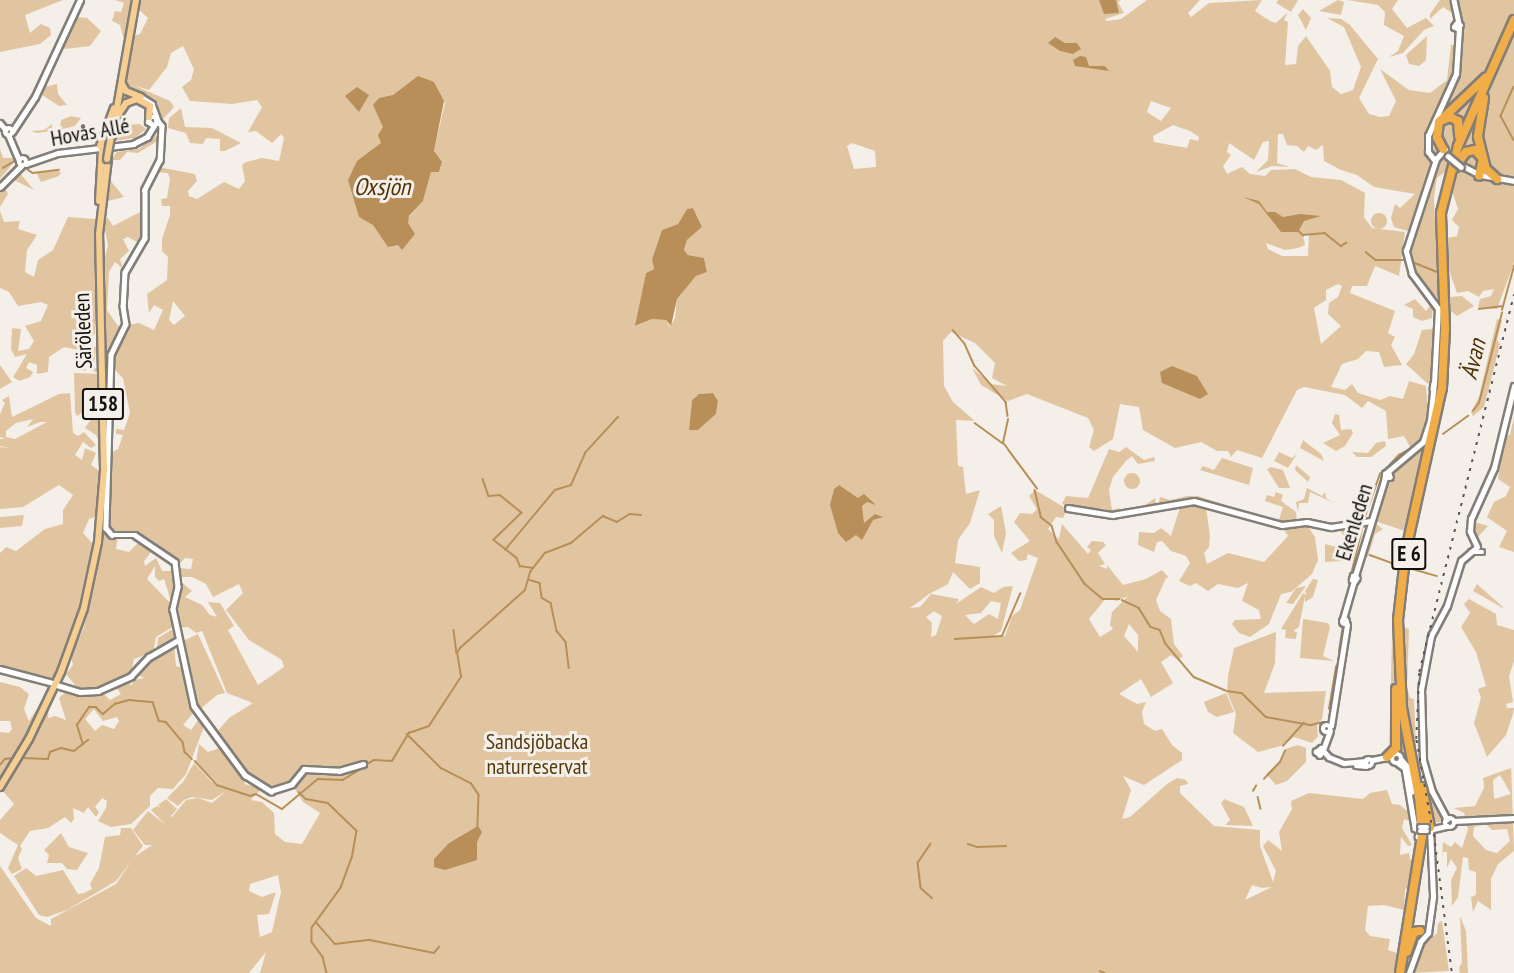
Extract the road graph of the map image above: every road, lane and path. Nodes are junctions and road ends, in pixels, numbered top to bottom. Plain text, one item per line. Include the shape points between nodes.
1 (80, 0) edge
2 (135, 0) edge
3 (1454, 0) edge
4 (1514, 20) edge
5 (1514, 30) edge
6 (1493, 67) junction
7 (122, 73) junction
8 (1484, 96) junction
9 (141, 97) joint
10 (154, 122) junction
11 (0, 123) edge
12 (9, 132) junction
13 (110, 135) junction
14 (18, 147) junction
15 (103, 147) junction
16 (1448, 152) junction
17 (34, 157) junction
18 (108, 159) junction
19 (1435, 159) junction
20 (22, 162) junction
21 (1485, 162) junction
22 (1458, 167) junction
23 (1479, 175) junction
24 (1497, 179) junction
25 (1513, 181) edge
26 (0, 184) edge
27 (99, 207) junction
28 (1442, 252) junction
29 (1514, 386) edge
30 (1068, 508) dead end
31 (1371, 521) junction
32 (1482, 552) dead end
33 (1469, 553) junction
34 (178, 640) junction
35 (1398, 661) junction
36 (0, 669) edge
37 (1394, 758) junction
38 (363, 764) dead end
39 (1417, 768) junction
40 (0, 785) edge
41 (1514, 818) edge
42 (1451, 822) junction
43 (1418, 828) junction
44 (1430, 829) junction
45 (1411, 886) joint
46 (1408, 920) junction
47 (1422, 933) junction
48 (1406, 955) junction
49 (1402, 973) edge
50 (1409, 973) edge

1 - 12 street via 35,97
2 - 7 main road, Säröleden / 158
3 - 19 street via 1458,68 1429,130 1428,149
4 - 6 highway, E 6
5 - 8 highway, E 6
6 - 16 highway, E 6
6 - 16 highway via 1474,92 1439,122 1437,137
7 - 9 main road via 124,89
7 - 13 main road, Säröleden / 158
8 - 21 highway via 1477,127
8 - 22 highway, E 6
9 - 10 street via 152,104
10 - 13 main road, 158 via 147,102 129,101
10 - 15 street, Hovås Allé via 139,140
10 - 34 street via 162,126 160,160 145,191 145,239 124,274 126,327 111,355 106,528 112,535 135,535 175,562 178,587 173,609
11 - 12 street
12 - 14 street
12 - 20 street
13 - 15 main road, 158
13 - 18 main road, Säröleden / 158, bridge
14 - 17 street, Hovås Allé via 24,156
14 - 20 street
15 - 17 street, Hovås Allé
15 - 20 street, Hovås Allé
15 - 27 main road
16 - 19 street, Ekenleden
16 - 22 street, bridge
16 - 28 highway, E 6
17 - 20 street, Hovås Allé
18 - 27 main road, Säröleden / 158
18 - 40 main road, Säröleden / 158 via 99,234 104,470 98,542 84,608 63,665 29,739
19 - 31 street, Ekenleden via 1406,255 1413,276 1438,309 1434,386 1423,442 1387,476
20 - 26 street
21 - 23 highway
21 - 24 highway via 1488,172
22 - 23 street
22 - 23 highway via 1466,152 1475,150 1483,159
22 - 28 highway, E 6 via 1444,214
23 - 24 street
23 - 25 street
24 - 25 street
27 - 40 main road, Säröleden / 158 via 103,471 97,542 82,608 62,664
28 - 35 highway, E 6 via 1445,322 1437,423 1402,579
28 - 39 highway, E 6 via 1449,303 1439,431 1411,546 1403,604 1402,678
29 - 33 street via 1494,468 1471,519 1470,532 1477,547
30 - 31 street via 1112,515 1194,501 1282,525 1307,522 1331,527
31 - 37 street, Ekenleden via 1354,579 1321,751 1344,763
32 - 33 street
33 - 42 street via 1461,561 1445,611 1431,636 1420,697 1423,760 1432,792
34 - 36 street via 149,657 131,676 98,691 85,693
34 - 38 street via 195,708 239,769 255,783 273,790 292,784 303,769 339,771
35 - 37 highway
35 - 46 highway, E 6 via 1422,825 1420,861
37 - 43 street via 1408,767
39 - 44 highway
39 - 48 highway, E 6 via 1424,849
41 - 42 street
42 - 44 street
43 - 44 street, bridge
43 - 45 street
44 - 47 street via 1434,886
45 - 46 highway
46 - 49 highway, E 6
47 - 48 highway via 1414,932
47 - 50 street
48 - 49 highway, E 6

